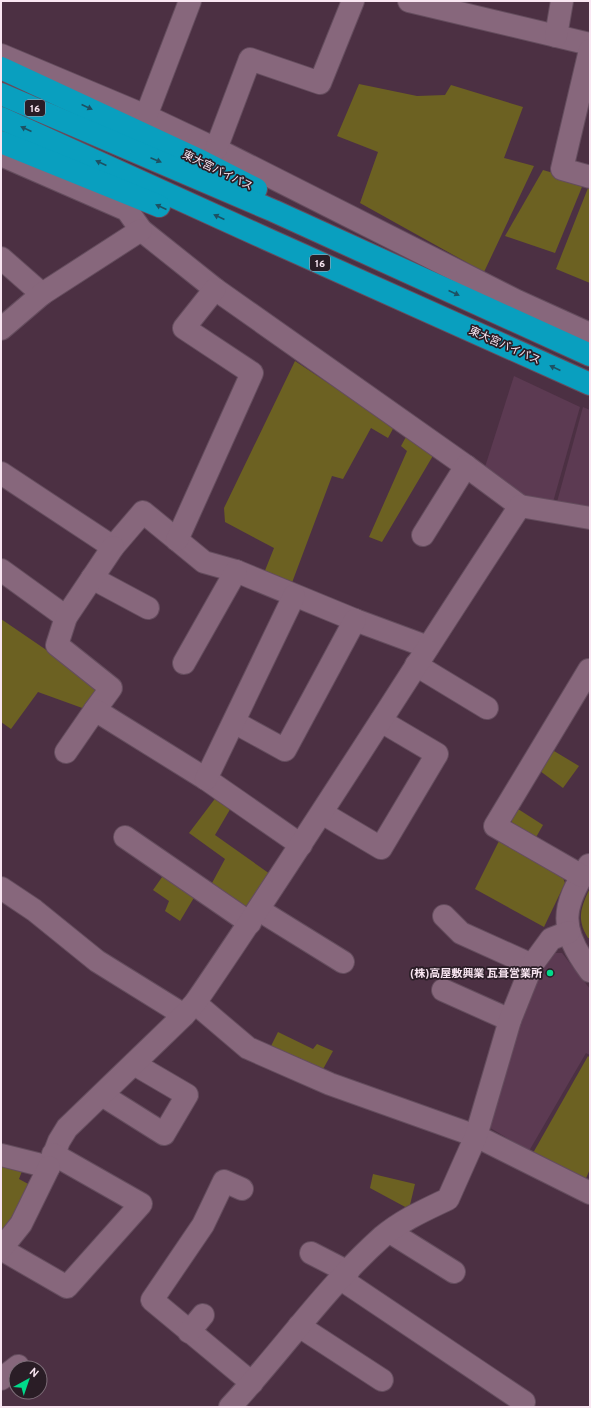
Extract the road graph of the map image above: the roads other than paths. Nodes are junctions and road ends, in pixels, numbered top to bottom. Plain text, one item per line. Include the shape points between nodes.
1 (190, 1) edge
2 (353, 1) edge
3 (409, 1) edge
4 (562, 1) edge
5 (556, 36) junction
6 (1, 41) edge
7 (590, 44) edge
8 (590, 50) edge
9 (5, 61) edge
10 (1, 94) edge
11 (146, 116) junction
12 (1, 118) edge
13 (1, 142) edge
14 (216, 149) junction
15 (1, 155) edge
16 (590, 177) edge
17 (141, 230) junction
18 (1, 258) edge
19 (431, 282) junction
20 (215, 289) junction
21 (42, 294) junction
22 (419, 306) junction
23 (1, 328) edge
24 (590, 334) edge
25 (590, 355) edge
26 (590, 384) edge
27 (466, 466) junction
28 (1, 473) edge
29 (520, 506) junction
30 (590, 518) edge
31 (422, 535) dead end
32 (177, 540) junction
33 (113, 547) junction
34 (1, 570) edge
35 (236, 571) junction
36 (92, 578) junction
37 (294, 596) junction
38 (148, 608) dead end
39 (66, 617) junction
40 (355, 620) junction
41 (428, 647) junction
42 (184, 663) dead end
43 (416, 665) junction
44 (590, 671) edge
45 (487, 708) dead end
46 (95, 710) junction
47 (381, 721) junction
48 (234, 722) junction
49 (66, 752) dead end
50 (206, 779) junction
51 (322, 813) junction
52 (125, 837) dead end
53 (301, 845) junction
54 (586, 870) edge
55 (1, 888) edge
56 (254, 916) junction
57 (444, 916) dead end
58 (568, 932) junction
59 (343, 962) dead end
60 (532, 965) junction
61 (589, 968) edge
62 (443, 990) dead end
63 (190, 1009) junction
64 (510, 1020) junction
65 (134, 1064) junction
66 (102, 1095) junction
67 (476, 1136) junction
68 (1, 1155) edge
69 (51, 1160) junction
70 (242, 1189) dead end
71 (590, 1193) edge
72 (390, 1232) junction
73 (1, 1249) edge
74 (311, 1253) dead end
75 (454, 1272) dead end
76 (344, 1275) junction
77 (299, 1326) junction
78 (382, 1380) dead end
79 (252, 1384) junction
80 (526, 1405) edge
81 (230, 1407) edge

1 - 11 street
2 - 14 street via 320,84 250,59
3 - 5 street
4 - 5 street
5 - 7 street
6 - 9 street
8 - 16 street via 562,169
9 - 11 street
9 -> 19 highway, 東大宮バイパス / 16 via 309,216
10 -> 19 highway, 東大宮バイパス / 16 via 274,211
11 - 14 street
22 -> 12 highway, 東大宮バイパス / 16
22 -> 13 highway, 東大宮バイパス / 16 via 284,261 140,197
14 - 24 street via 517,301
15 - 17 street via 127,210
17 - 20 street
17 - 21 street
18 - 21 street
19 -> 25 highway, 東大宮バイパス / 16
20 - 27 street
20 - 32 street via 184,328 252,373
21 - 23 street
26 -> 22 highway, 東大宮バイパス / 16
27 - 29 street
27 - 31 street
28 - 33 street
29 - 30 street
29 - 41 street
32 - 33 street via 143,512
32 - 35 street via 204,562
33 - 36 street
34 - 39 street
35 - 37 street
35 - 42 street
36 - 38 street
36 - 39 street
37 - 40 street
37 - 48 street
39 - 46 street via 57,645 111,688
40 - 41 street
40 - 48 street via 285,750
41 - 43 street
43 - 45 street
43 - 47 street
44 - 54 street via 495,826
46 - 49 street
46 - 50 street
47 - 51 street
47 - 51 street via 437,754 380,848
48 - 50 street
50 - 53 street
51 - 53 street
52 - 56 street
53 - 56 street
54 - 58 street via 573,893 566,916
55 - 63 street via 34,910 97,961
56 - 59 street
56 - 63 street
57 - 60 street via 461,933
58 - 60 street via 551,939
58 - 61 street via 575,949
60 - 64 street
62 - 64 street
63 - 65 street
63 - 67 street via 248,1048 330,1084
64 - 67 street
65 - 66 street
65 - 66 street via 187,1095 164,1134
66 - 69 street via 67,1128
67 - 71 street
67 - 72 street via 448,1200 416,1214
68 - 69 street
69 - 73 street via 21,1224
69 - 73 street via 141,1204 67,1287
70 - 79 street via 224,1181 203,1225 177,1249 152,1300 196,1324
72 - 75 street
72 - 76 street
74 - 76 street
76 - 77 street
76 - 80 street
77 - 78 street
77 - 79 street
79 - 81 street

